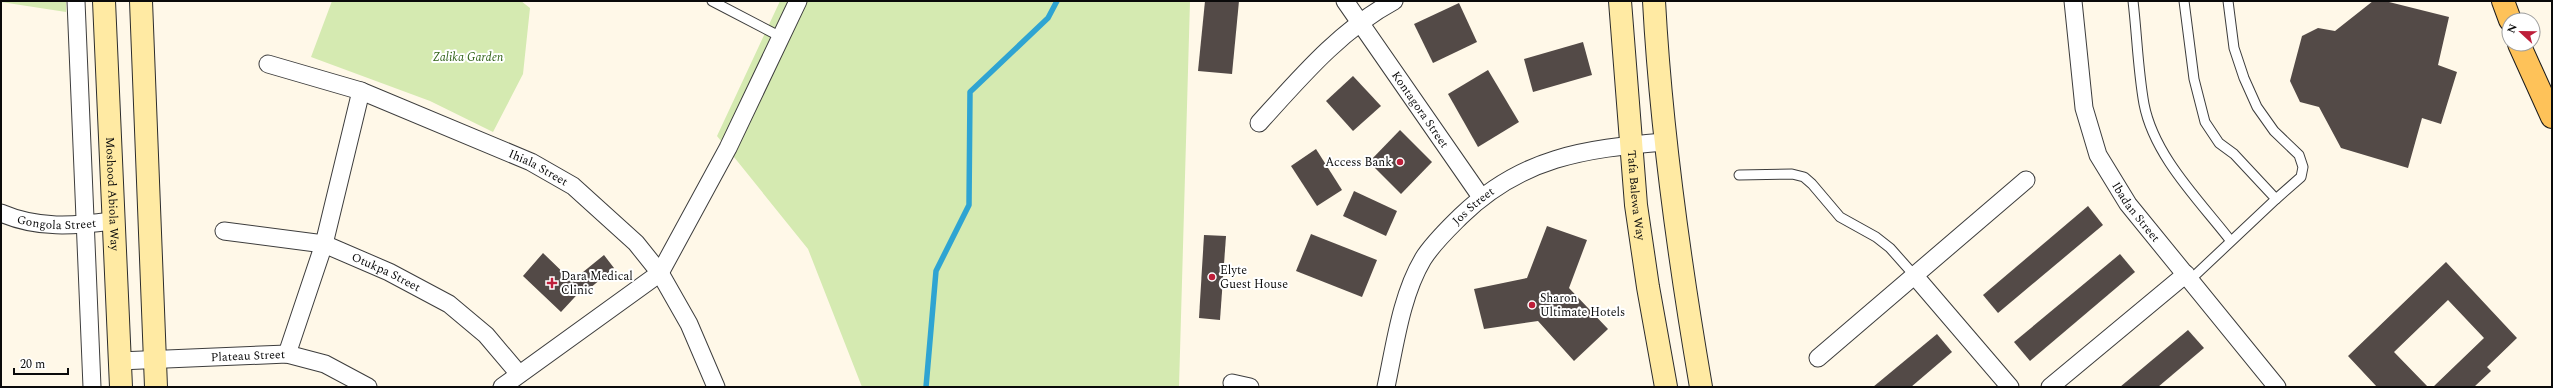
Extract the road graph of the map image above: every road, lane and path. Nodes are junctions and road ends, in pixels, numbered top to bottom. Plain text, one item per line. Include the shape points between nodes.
1 (76, 1) edge
2 (104, 1) edge
3 (142, 1) edge
4 (712, 1) edge
5 (798, 1) edge
6 (1345, 1) edge
7 (1394, 1) edge
8 (1620, 1) edge
9 (1654, 1) edge
10 (2073, 1) edge
11 (2134, 1) edge
12 (2184, 1) edge
13 (2228, 1) edge
14 (2503, 1) edge
15 (2507, 12) edge
16 (1361, 22) junction
17 (781, 37) junction
18 (2523, 52) edge
19 (268, 64) dead end
20 (361, 91) junction
21 (2552, 117) edge
22 (1259, 123) dead end
23 (1664, 142) junction
24 (1630, 145) junction
25 (1739, 175) dead end
26 (2026, 180) dead end
27 (1481, 197) junction
28 (2276, 199) junction
29 (1, 213) edge
30 (112, 221) junction
31 (85, 225) junction
32 (224, 230) dead end
33 (2230, 240) junction
34 (324, 244) junction
35 (660, 273) junction
36 (1914, 275) junction
37 (2188, 277) junction
38 (287, 354) junction
39 (1818, 358) dead end
40 (155, 359) junction
41 (120, 361) junction
42 (519, 374) junction
43 (1232, 383) dead end
44 (92, 387) edge
45 (120, 387) edge
46 (156, 387) edge
47 (368, 387) edge
48 (502, 387) edge
49 (716, 387) edge
50 (1250, 387) edge
51 (1386, 387) edge
52 (1666, 387) edge
53 (1701, 387) edge
54 (2010, 387) edge
55 (2050, 387) edge
56 (2277, 387) edge

1 - 31 street
2 - 30 main road, Moshood Abiola Way
3 - 40 main road
4 - 17 lane
5 - 17 street
6 - 16 street, Kontagora Street
7 - 16 street
8 - 24 main road, Tafa Balewa Way
9 - 23 main road
10 - 37 street, Ibadan Street via 2084,108 2098,156 2128,204
11 - 33 lane via 2145,106 2157,139 2174,168
12 - 28 lane via 2194,79 2205,122 2219,144 2234,154
13 - 28 lane via 2234,48 2244,78 2274,131 2299,155 2302,167 2301,177
14 - 15 main road
16 - 22 street via 1301,76
16 - 27 street, Kontagora Street
17 - 35 street via 728,148
18 - 21 main road
19 - 20 street, Ihiala Street
20 - 34 street
20 - 35 street, Ihiala Street via 531,162 573,186 636,243
23 - 24 street, Jos Street
23 - 53 main road via 1682,276
24 - 27 street, Jos Street via 1564,156 1519,172
24 - 52 main road, Tafa Balewa Way via 1647,280
25 - 36 lane via 1792,174 1804,177 1840,217 1876,237 1890,248
26 - 36 street
27 - 51 street, Jos Street via 1446,231 1423,259 1409,291
28 - 33 lane
29 - 31 street, Gongola Street via 47,225
30 - 31 street, Gongola Street
30 - 41 main road, Moshood Abiola Way
31 - 44 street
32 - 34 street, Otukpa Street
33 - 37 lane
34 - 38 street
34 - 42 street, Otukpa Street via 389,272 450,304 486,335
35 - 42 street
35 - 49 street, Ihiala Street via 689,324
36 - 39 street
36 - 54 street
37 - 55 street
37 - 56 street, Ibadan Street
38 - 40 street, Plateau Street
38 - 47 street, Plateau Street via 325,364
40 - 41 street, Plateau Street
40 - 46 main road
41 - 45 main road, Moshood Abiola Way
42 - 48 street
43 - 50 street

